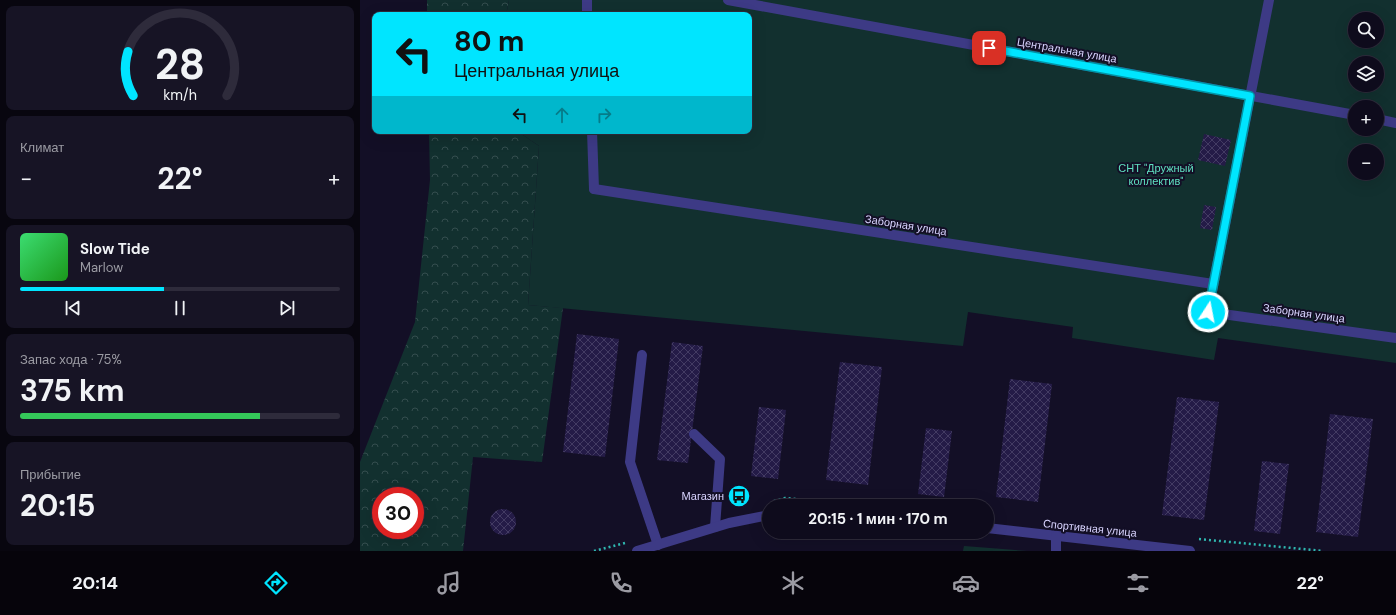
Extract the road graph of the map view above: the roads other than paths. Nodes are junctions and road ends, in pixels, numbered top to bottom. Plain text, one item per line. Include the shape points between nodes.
1 (587, 0) edge
2 (728, 0) edge
3 (1269, 0) edge
4 (588, 12) edge
5 (1250, 96) junction
6 (1348, 114) edge
7 (1384, 120) edge
8 (1396, 123) edge
9 (592, 134) edge
10 (1213, 284) junction
11 (1396, 338) edge
12 (642, 355) dead end
13 (694, 434) dead end
14 (762, 516) edge
15 (715, 527) junction
16 (994, 529) edge
17 (1056, 536) junction
18 (658, 545) junction
19 (637, 551) edge
20 (1056, 551) edge
21 (1190, 551) edge

1 - 4 street
2 - 5 street, Центральная улица
3 - 5 street
5 - 6 street, Центральная улица
5 - 10 street
7 - 8 street
9 - 10 street, Заборная улица via 594,189
10 - 11 street, Заборная улица via 1208,312
12 - 18 street via 630,462
13 - 15 street via 720,459
14 - 15 street
15 - 18 street
16 - 17 street, Спортивная улица
17 - 20 street
17 - 21 street, Спортивная улица
18 - 19 street

